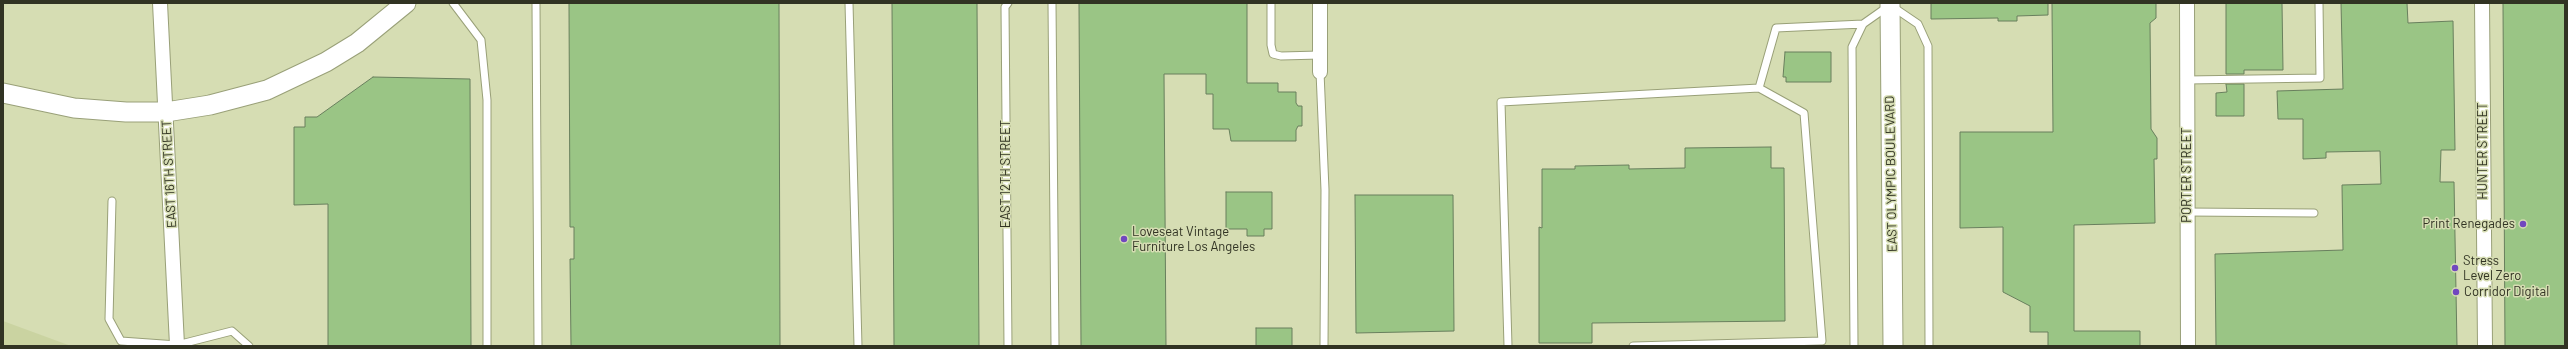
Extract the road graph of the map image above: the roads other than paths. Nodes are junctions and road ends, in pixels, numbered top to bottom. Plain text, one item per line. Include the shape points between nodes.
1 (160, 3) edge
2 (406, 3) edge
3 (453, 3) edge
4 (536, 3) edge
5 (849, 3) edge
6 (1008, 3) edge
7 (1052, 3) edge
8 (1271, 3) edge
9 (1320, 3) edge
10 (2187, 3) edge
11 (2319, 3) edge
12 (2482, 3) edge
13 (1890, 4) edge
14 (1863, 24) junction
15 (1320, 55) junction
16 (1320, 72) joint
17 (2187, 80) junction
18 (1759, 88) junction
19 (3, 93) edge
20 (166, 112) junction
21 (112, 201) dead end
22 (2187, 212) junction
23 (2314, 213) dead end
24 (176, 345) edge
25 (249, 346) edge
26 (487, 346) edge
27 (538, 346) edge
28 (858, 346) edge
29 (1008, 346) edge
30 (1055, 346) edge
31 (1324, 346) edge
32 (1508, 346) edge
33 (1633, 346) edge
34 (1854, 346) edge
35 (1893, 346) edge
36 (1929, 346) edge
37 (2188, 346) edge
38 (2484, 346) edge

1 - 20 street, EAST 16TH STREET
2 - 20 main road via 357,43 297,77 267,90 210,105
3 - 26 lane via 480,40 487,100
4 - 27 lane
5 - 28 lane
6 - 29 lane, EAST 12TH STREET via 1005,7
7 - 30 lane
8 - 15 lane via 1271,45 1274,54
9 - 15 street
10 - 17 street, PORTER STREET
11 - 17 lane via 2320,78
12 - 38 street, HUNTER STREET
13 - 14 lane
13 - 35 main road, EAST OLYMPIC BOULEVARD
13 - 36 lane via 1918,24 1928,46
14 - 18 lane via 1776,28
14 - 34 lane via 1852,47
15 - 16 street
16 - 31 lane via 1325,186
17 - 22 street, PORTER STREET
18 - 32 lane via 1500,102
18 - 33 lane via 1804,113 1822,341
19 - 20 main road via 74,108
20 - 24 street, EAST 16TH STREET
21 - 24 lane via 109,319 121,341
22 - 23 lane
22 - 37 street, PORTER STREET
24 - 25 lane via 232,331

